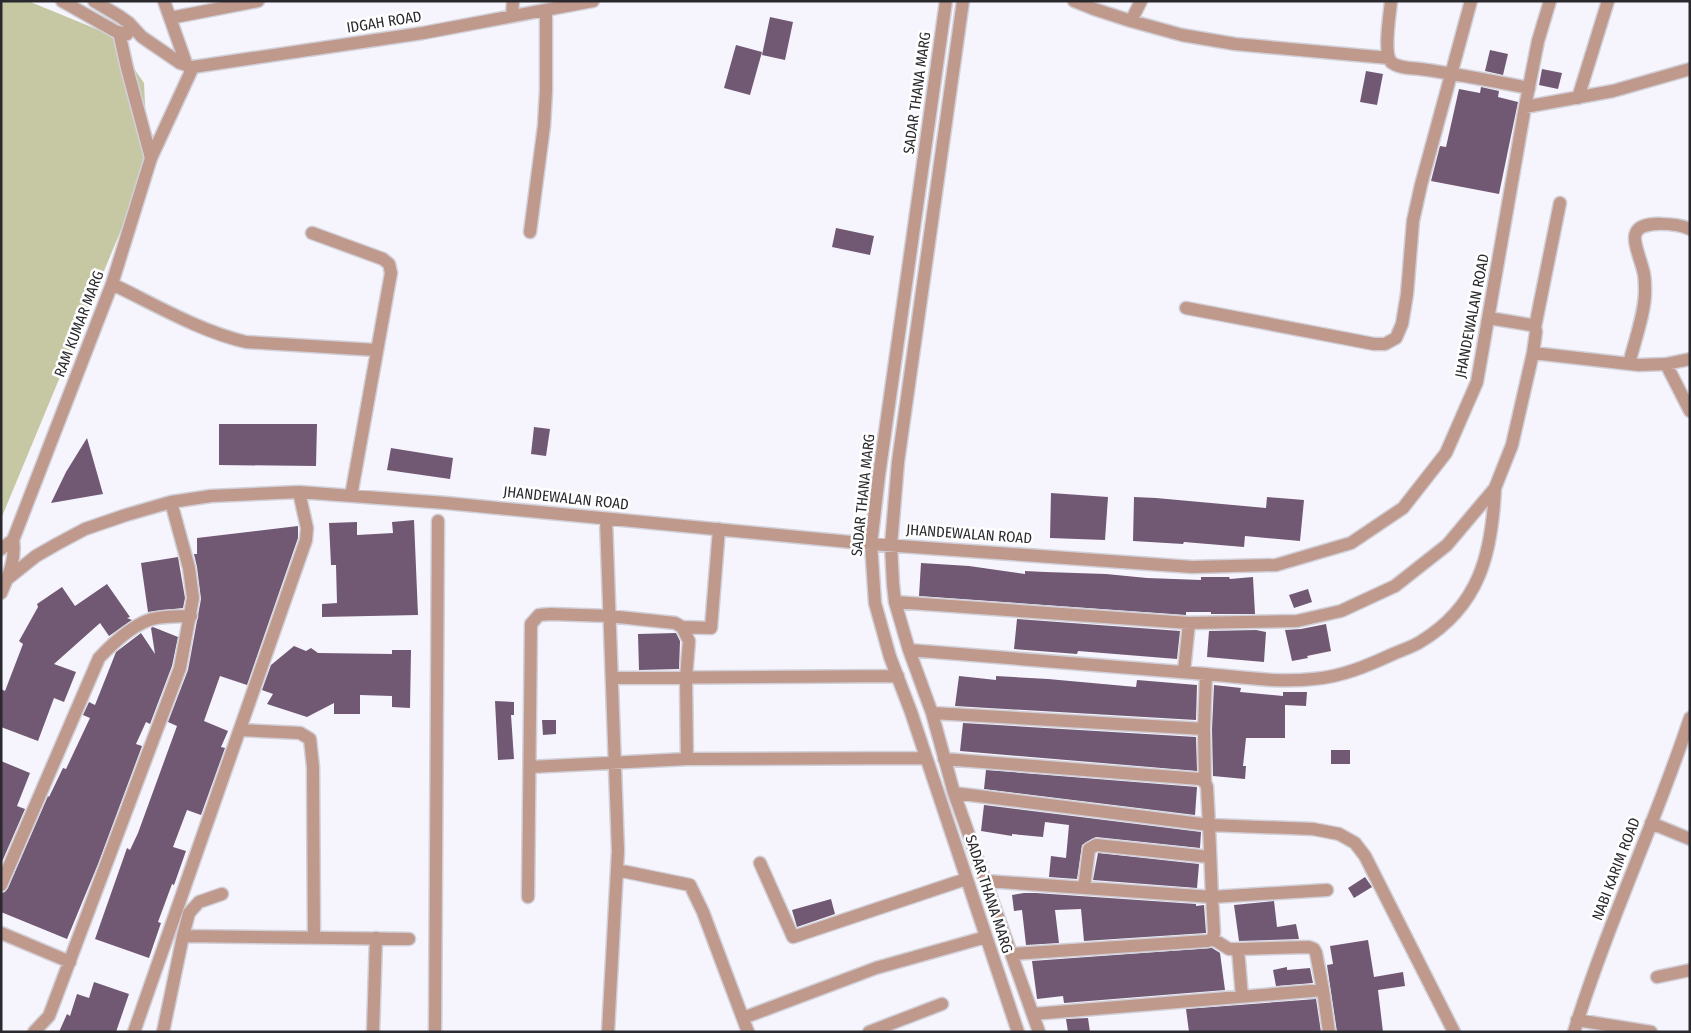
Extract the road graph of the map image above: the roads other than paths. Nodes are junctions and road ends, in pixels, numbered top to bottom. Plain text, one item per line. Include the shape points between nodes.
1 (62, 1) edge
2 (94, 1) edge
3 (164, 1) edge
4 (258, 1) edge
5 (513, 1) edge
6 (593, 1) edge
7 (946, 1) edge
8 (963, 1) edge
9 (1074, 1) edge
10 (1141, 1) edge
11 (1391, 1) edge
12 (1471, 1) edge
13 (1550, 1) edge
14 (1608, 1) edge
15 (546, 11) junction
16 (512, 16) junction
17 (170, 18) junction
18 (1131, 21) junction
19 (119, 32) junction
20 (142, 37) junction
21 (1389, 58) junction
22 (187, 65) junction
23 (1690, 69) edge
24 (1451, 73) junction
25 (1529, 88) junction
26 (1578, 98) junction
27 (1525, 108) junction
28 (151, 158) junction
29 (1560, 202) dead end
30 (1690, 229) edge
31 (530, 232) dead end
32 (312, 233) dead end
33 (112, 284) junction
34 (1186, 308) dead end
35 (1489, 318) junction
36 (1535, 327) junction
37 (376, 350) junction
38 (1533, 354) junction
39 (1690, 359) edge
40 (1629, 364) junction
41 (1666, 364) junction
42 (1690, 411) edge
43 (1495, 488) junction
44 (299, 492) junction
45 (351, 496) junction
46 (172, 502) junction
47 (606, 519) junction
48 (438, 521) dead end
49 (719, 530) junction
50 (13, 540) junction
51 (871, 544) junction
52 (891, 545) junction
53 (1, 550) edge
54 (6, 580) junction
55 (1, 593) edge
56 (895, 602) junction
57 (191, 616) junction
58 (609, 616) junction
59 (1190, 623) junction
60 (682, 627) junction
61 (909, 650) junction
62 (1184, 671) junction
63 (1206, 674) junction
64 (898, 676) junction
65 (612, 678) junction
66 (686, 678) junction
67 (932, 713) junction
68 (1690, 718) edge
69 (1204, 729) junction
70 (240, 730) junction
71 (926, 758) junction
72 (687, 759) junction
73 (944, 759) junction
74 (615, 762) junction
75 (530, 767) junction
76 (1205, 782) junction
77 (954, 793) junction
78 (1651, 823) junction
79 (1209, 825) junction
80 (1690, 839) edge
81 (1210, 857) junction
82 (760, 863) dead end
83 (617, 870) junction
84 (966, 879) junction
85 (986, 881) junction
86 (1, 885) edge
87 (1084, 888) junction
88 (1327, 890) dead end
89 (222, 894) dead end
90 (528, 897) dead end
91 (1212, 897) junction
92 (1, 933) edge
93 (182, 936) junction
94 (986, 937) junction
95 (314, 938) junction
96 (376, 938) junction
97 (409, 939) dead end
98 (1213, 939) junction
99 (1238, 950) junction
100 (1012, 954) junction
101 (70, 962) junction
102 (1690, 970) edge
103 (1657, 977) dead end
104 (1322, 990) junction
105 (1242, 997) junction
106 (942, 1004) dead end
107 (1032, 1014) junction
108 (743, 1018) junction
109 (1576, 1026) edge
110 (34, 1032) edge
111 (134, 1032) edge
112 (163, 1032) edge
113 (373, 1032) edge
114 (435, 1032) edge
115 (608, 1032) edge
116 (748, 1032) edge
117 (869, 1032) edge
118 (1018, 1032) edge
119 (1039, 1032) edge
120 (1329, 1032) edge
121 (1454, 1032) edge
122 (1651, 1032) edge

1 - 19 street
2 - 20 street via 129,23
3 - 17 street
4 - 17 street
5 - 16 street
6 - 15 street, IDGAH ROAD
7 - 51 street, SADAR THANA MARG
8 - 52 street, SADAR THANA MARG via 898,462
9 - 18 street
10 - 18 street
11 - 21 street
12 - 24 street
13 - 25 street, JHANDEWALAN ROAD
14 - 26 street
15 - 16 street, IDGAH ROAD
15 - 31 street via 544,117
16 - 22 street, IDGAH ROAD via 423,33
17 - 22 street
18 - 21 street via 1182,35 1235,44
19 - 20 street
19 - 28 street
20 - 22 street
21 - 24 street via 1403,67
22 - 28 street, RAM KUMAR MARG
23 - 26 street
24 - 25 street
24 - 34 street via 1415,212 1402,324 1396,338 1385,344 1374,344
25 - 27 street, JHANDEWALAN ROAD
26 - 27 street
27 - 35 street, JHANDEWALAN ROAD
28 - 33 street, RAM KUMAR MARG
29 - 36 street
30 - 40 street via 1663,224 1640,228 1636,232 1646,291
32 - 37 street via 383,259 388,264 390,281
33 - 37 street via 229,338 246,342
33 - 50 street, RAM KUMAR MARG
35 - 36 street
35 - 52 street, JHANDEWALAN ROAD via 1477,382 1446,453 1402,508 1351,542 1276,565 1192,568
36 - 38 street
37 - 45 street
38 - 40 street
38 - 43 street via 1512,445
39 - 41 street
40 - 41 street
41 - 42 street
43 - 59 street via 1447,545 1395,586 1341,611 1297,620
43 - 63 street via 1493,522 1484,565 1472,592 1449,619 1420,642 1362,668 1314,679 1265,680
44 - 45 street, JHANDEWALAN ROAD
44 - 46 street, JHANDEWALAN ROAD via 211,496
44 - 70 street via 307,528 306,540
45 - 47 street, JHANDEWALAN ROAD
46 - 54 street, JHANDEWALAN ROAD via 85,529 36,556
46 - 57 street via 192,584
47 - 49 street, JHANDEWALAN ROAD
47 - 58 street
48 - 114 street
49 - 51 street, JHANDEWALAN ROAD
49 - 60 street via 711,628
50 - 53 street
50 - 54 street, RAM KUMAR MARG via 14,562
51 - 52 street, JHANDEWALAN ROAD
51 - 64 street, SADAR THANA MARG via 875,603
52 - 56 street, SADAR THANA MARG
54 - 55 street, RAM KUMAR MARG
56 - 59 street
56 - 61 street, SADAR THANA MARG
57 - 86 street via 150,619 134,628 99,658
57 - 101 street via 180,668
58 - 60 street via 675,623
58 - 65 street
58 - 75 street via 539,615 532,624
59 - 62 street
60 - 66 street via 689,641
61 - 62 street
61 - 67 street, SADAR THANA MARG
62 - 63 street
63 - 69 street
64 - 66 street
64 - 71 street, SADAR THANA MARG
65 - 66 street
65 - 74 street
66 - 72 street
67 - 69 street
67 - 73 street, SADAR THANA MARG
68 - 78 street, NABI KARIM ROAD
69 - 76 street
70 - 95 street via 300,733 310,739
70 - 111 street
71 - 72 street
71 - 84 street, SADAR THANA MARG
72 - 74 street
73 - 76 street via 1200,779
73 - 77 street, SADAR THANA MARG
74 - 75 street
74 - 83 street
75 - 90 street
76 - 79 street
77 - 79 street
77 - 85 street, SADAR THANA MARG
78 - 80 street
78 - 109 street, NABI KARIM ROAD
79 - 81 street
79 - 121 street via 1313,829 1339,834 1356,843
81 - 87 street via 1096,845 1089,848
81 - 91 street
82 - 84 street via 794,937
83 - 108 street via 690,885
83 - 115 street
84 - 94 street, SADAR THANA MARG
85 - 87 street
85 - 100 street, SADAR THANA MARG
87 - 91 street
88 - 91 street
89 - 93 street via 199,902 189,913
91 - 98 street
92 - 101 street
93 - 95 street
93 - 112 street
94 - 108 street via 876,968
94 - 118 street, SADAR THANA MARG
95 - 96 street
96 - 97 street
96 - 113 street
98 - 99 street via 1229,949
98 - 100 street
99 - 104 street via 1314,949
99 - 105 street
100 - 107 street, SADAR THANA MARG
101 - 110 street via 49,1016
102 - 103 street
104 - 105 street
104 - 120 street
105 - 107 street
106 - 117 street
107 - 119 street, SADAR THANA MARG
108 - 116 street
109 - 122 street

